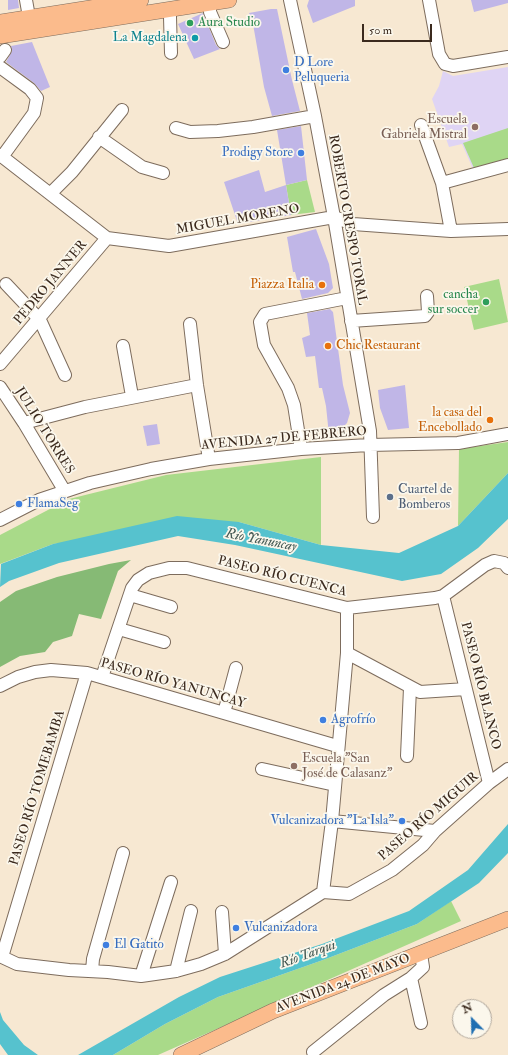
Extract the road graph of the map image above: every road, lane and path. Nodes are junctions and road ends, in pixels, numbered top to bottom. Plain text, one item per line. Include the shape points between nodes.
1 (26, 0) edge
2 (141, 0) edge
3 (229, 0) edge
4 (290, 0) edge
5 (429, 0) edge
6 (210, 3) junction
7 (168, 10) junction
8 (90, 15) junction
9 (29, 17) junction
10 (0, 22) edge
11 (223, 42) dead end
12 (2, 48) edge
13 (171, 53) dead end
14 (508, 57) edge
15 (0, 67) edge
16 (122, 110) dead end
17 (315, 116) junction
18 (421, 125) dead end
19 (176, 128) dead end
20 (99, 137) junction
21 (1, 156) edge
22 (508, 165) edge
23 (163, 173) dead end
24 (442, 183) junction
25 (50, 193) junction
26 (334, 217) junction
27 (508, 229) edge
28 (451, 231) junction
29 (107, 238) junction
30 (6, 284) dead end
31 (427, 296) dead end
32 (347, 298) junction
33 (40, 320) junction
34 (351, 321) junction
35 (190, 324) dead end
36 (123, 346) dead end
37 (0, 364) edge
38 (65, 375) dead end
39 (197, 385) junction
40 (0, 387) edge
41 (132, 396) junction
42 (24, 423) junction
43 (508, 434) edge
44 (370, 445) junction
45 (301, 449) junction
46 (209, 459) junction
47 (64, 490) junction
48 (373, 517) dead end
49 (0, 520) edge
50 (508, 568) edge
51 (130, 595) junction
52 (443, 596) junction
53 (172, 607) dead end
54 (347, 608) junction
55 (119, 629) junction
56 (164, 642) dead end
57 (347, 654) junction
58 (236, 668) dead end
59 (87, 673) junction
60 (102, 677) junction
61 (0, 686) edge
62 (410, 688) junction
63 (466, 689) junction
64 (224, 713) junction
65 (337, 746) junction
66 (407, 756) dead end
67 (262, 769) dead end
68 (508, 769) edge
69 (489, 783) junction
70 (334, 785) junction
71 (332, 821) junction
72 (435, 831) junction
73 (123, 853) dead end
74 (171, 882) dead end
75 (323, 892) junction
76 (191, 911) dead end
77 (222, 912) dead end
78 (508, 918) edge
79 (225, 954) junction
80 (421, 954) junction
81 (1, 957) edge
82 (92, 971) junction
83 (176, 971) junction
84 (141, 976) junction
85 (411, 978) junction
86 (421, 1023) dead end
87 (313, 1052) dead end
88 (181, 1055) edge

1 - 9 street
2 - 8 main road
3 - 6 main road
4 - 17 street, ROBERTO CRESPO TORAL
5 - 14 street via 439,54 445,64 453,66
6 - 7 main road
6 - 11 street via 210,12
7 - 8 main road
7 - 13 street
8 - 9 main road
8 - 12 main road
9 - 10 main road
15 - 21 street via 30,89 37,98 34,113
16 - 20 street
17 - 19 street via 218,131 190,132
17 - 26 street, ROBERTO CRESPO TORAL
18 - 24 street
20 - 23 street via 142,167
20 - 25 street via 72,172
21 - 25 street
22 - 24 street
24 - 28 street
25 - 29 street
26 - 28 street via 353,224
26 - 29 street, MIGUEL MORENO via 169,246
26 - 32 street, ROBERTO CRESPO TORAL
27 - 28 street
29 - 33 street, PEDRO JANNER
30 - 33 street
31 - 34 street via 428,312 425,316
32 - 34 street, ROBERTO CRESPO TORAL
32 - 45 street via 265,314 260,322 264,345 288,388 294,405
33 - 37 street, PEDRO JANNER
33 - 38 street
34 - 44 street, ROBERTO CRESPO TORAL via 370,431
35 - 39 street
36 - 41 street
39 - 41 street
39 - 46 street
40 - 42 street, JULIO TORRES
41 - 42 street
42 - 47 street, JULIO TORRES
43 - 44 street, AVENIDA 27 DE FEBRERO via 458,443
44 - 45 street, AVENIDA 27 DE FEBRERO
44 - 48 street, ROBERTO CRESPO TORAL
45 - 46 street, AVENIDA 27 DE FEBRERO
46 - 47 street, AVENIDA 27 DE FEBRERO
47 - 49 street, AVENIDA 27 DE FEBRERO
50 - 52 street, PASEO RÍO CUENCA via 504,562 494,561
51 - 53 street
51 - 54 street, PASEO RÍO CUENCA via 138,580 149,573 169,568 187,568
51 - 55 street
52 - 54 street, PASEO RÍO CUENCA
52 - 63 street, PASEO RÍO BLANCO
54 - 57 street
55 - 56 street
55 - 60 street
57 - 62 street
57 - 65 street
58 - 64 street
59 - 60 street, PASEO RÍO YANUNCAY
59 - 61 street, PASEO RÍO YANUNCAY via 51,670 35,672
59 - 81 street, PASEO RÍO TOMEBAMBA
60 - 64 street, PASEO RÍO YANUNCAY
62 - 63 street via 420,692
62 - 66 street
63 - 69 street, PASEO RÍO BLANCO
64 - 65 street, PASEO RÍO YANUNCAY
65 - 70 street
67 - 70 street
68 - 69 street, PASEO RÍO MIGUIR
69 - 72 street, PASEO RÍO MIGUIR
70 - 71 street
71 - 72 street
71 - 75 street
72 - 75 street, PASEO RÍO MIGUIR via 423,845 392,870 366,886 349,894
73 - 82 street via 93,959
74 - 84 street
75 - 79 street
76 - 83 street
77 - 79 street
78 - 80 main road, AVENIDA 24 DE MAYO
79 - 83 street
80 - 85 street via 423,967
80 - 88 main road, AVENIDA 24 DE MAYO via 273,1011
81 - 82 street via 17,964
82 - 84 street
83 - 84 street
85 - 86 street
85 - 87 street via 384,995

